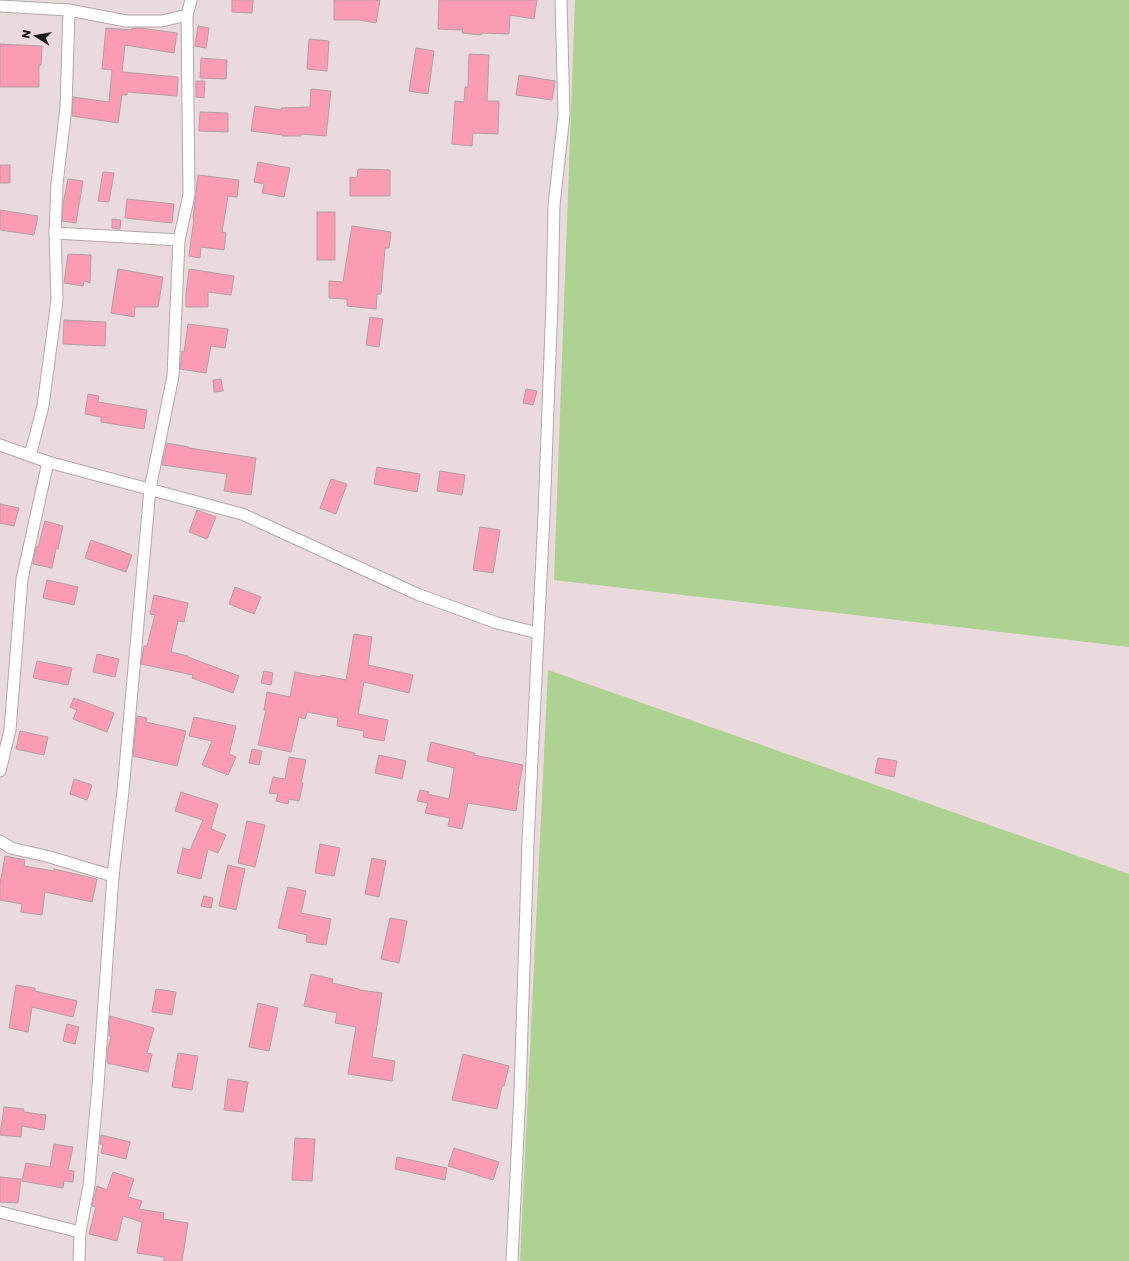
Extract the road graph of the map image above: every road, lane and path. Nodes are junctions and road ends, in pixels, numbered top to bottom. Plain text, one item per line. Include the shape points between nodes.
1 (191, 0) edge
2 (562, 0) edge
3 (0, 6) edge
4 (69, 10) junction
5 (187, 15) junction
6 (55, 233) junction
7 (179, 240) junction
8 (0, 445) edge
9 (30, 456) junction
10 (48, 462) junction
11 (150, 489) junction
12 (538, 633) junction
13 (0, 771) edge
14 (0, 841) edge
15 (113, 876) junction
16 (0, 1212) edge
17 (80, 1232) junction
18 (79, 1261) edge
19 (512, 1261) edge

1 - 5 street
2 - 12 street via 564,115 554,205
3 - 4 street
4 - 5 street via 126,20 162,20
4 - 6 street via 66,107 57,184
5 - 7 street via 189,195
6 - 7 street
6 - 9 street via 57,300 43,406
7 - 11 street via 173,376
8 - 9 street
9 - 10 street
10 - 11 street
10 - 13 street via 22,579 10,730
11 - 12 street via 242,514 417,594 497,623
11 - 15 street
12 - 19 street
14 - 15 street via 11,848
15 - 17 street via 89,1186
16 - 17 street
17 - 18 street

